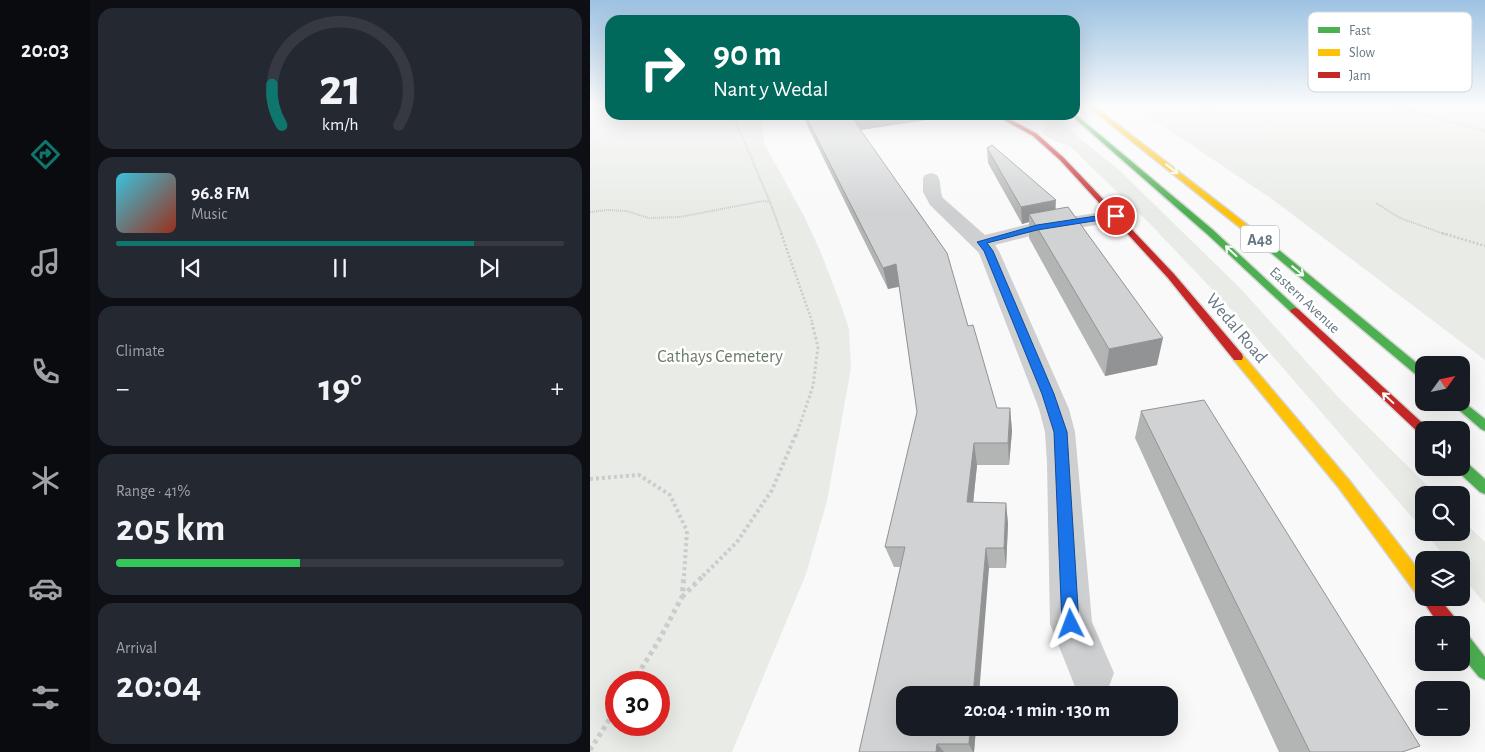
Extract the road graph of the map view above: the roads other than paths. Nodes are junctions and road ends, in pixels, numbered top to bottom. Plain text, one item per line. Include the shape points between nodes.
1 (1043, 142) edge
2 (1105, 142) edge
3 (1137, 142) edge
4 (931, 178) dead end
5 (1116, 216) junction
6 (982, 242) junction
7 (1415, 368) edge
8 (1467, 411) edge
9 (1415, 423) edge
10 (1485, 426) edge
11 (1470, 474) edge
12 (1485, 488) edge
13 (1415, 578) edge
14 (1435, 606) edge
15 (1443, 616) edge
16 (1470, 652) edge
17 (1485, 671) edge
18 (1092, 673) dead end

1 - 5 main road, Wedal Road
9 -> 2 main road, Eastern Avenue / A48 via 1210,232
3 -> 7 main road, Eastern Avenue / A48
4 - 6 street via 932,195
5 - 6 street via 1037,228
5 - 13 main road, Wedal Road via 1171,276 1344,484
6 - 18 street via 989,251 1047,392 1060,432 1071,624
8 - 10 main road
11 - 12 main road
14 - 15 main road
16 - 17 main road

